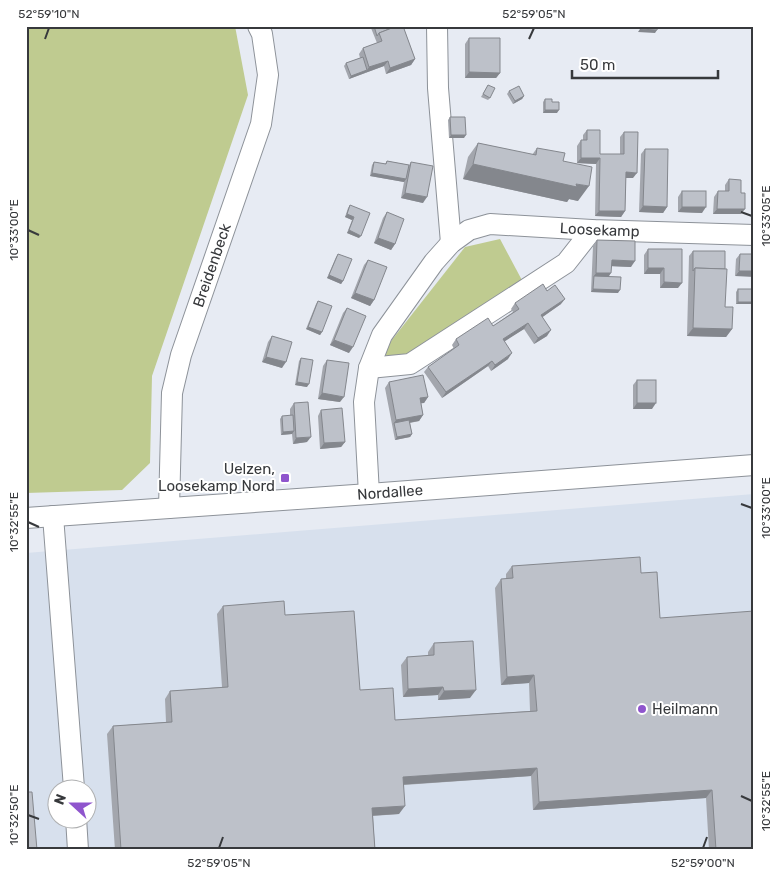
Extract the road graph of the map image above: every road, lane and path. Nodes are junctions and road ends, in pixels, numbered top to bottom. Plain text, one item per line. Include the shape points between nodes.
1 (258, 26) edge
2 (437, 26) edge
3 (592, 230) junction
4 (754, 235) edge
5 (452, 243) junction
6 (369, 368) junction
7 (754, 465) edge
8 (369, 494) junction
9 (169, 508) junction
10 (53, 516) junction
11 (26, 518) edge
12 (73, 778) edge
13 (77, 828) edge
14 (78, 850) edge

1 - 9 street, Breidenbeck via 268,76 261,124 181,354 172,393
2 - 5 street via 438,88
3 - 4 street, Loosekamp
3 - 5 street, Loosekamp via 490,224 469,230
3 - 6 street via 566,264 410,364
5 - 6 street, Loosekamp via 434,262 382,335
6 - 8 street, Loosekamp via 364,402
7 - 8 street, Nordallee
8 - 9 street, Nordallee
9 - 10 street, Nordallee
10 - 11 street, Nordallee
10 - 12 street
13 - 14 street

